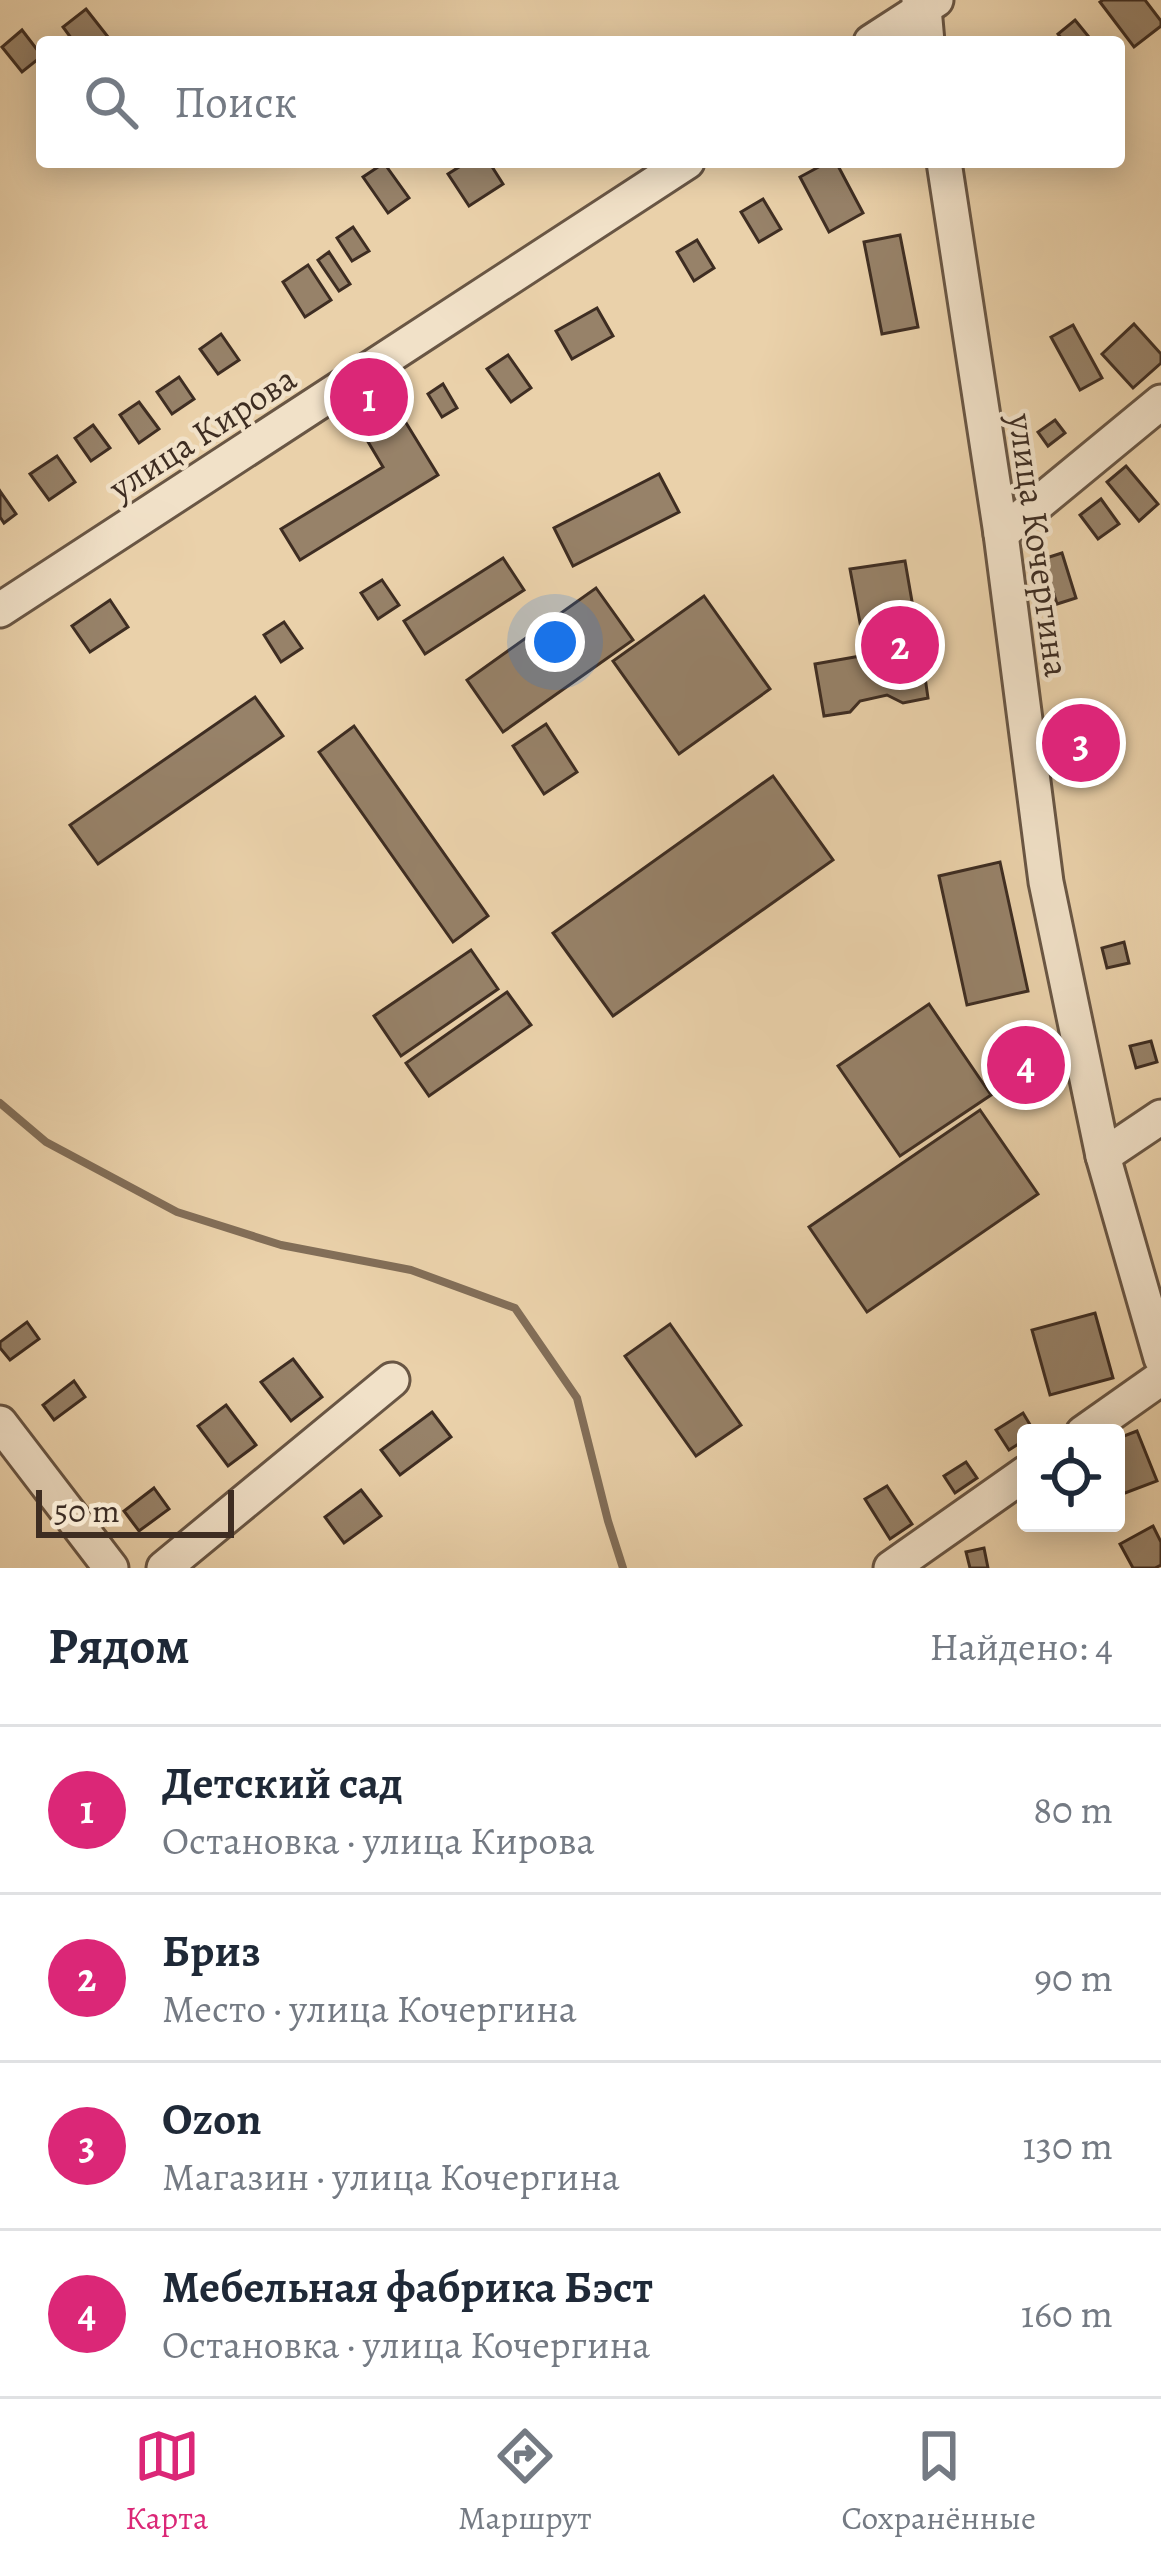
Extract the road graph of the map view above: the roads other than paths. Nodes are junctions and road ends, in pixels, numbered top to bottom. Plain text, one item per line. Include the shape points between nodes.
1 (926, 3) edge
2 (879, 36) edge
3 (927, 36) edge
4 (678, 168) edge
5 (945, 168) edge
6 (1161, 402) edge
7 (1001, 534) junction
8 (0, 610) edge
9 (1161, 1118) edge
10 (1103, 1156) junction
11 (1161, 1358) edge
12 (1161, 1378) edge
13 (392, 1380) dead end
14 (0, 1423) edge
15 (1096, 1424) edge
16 (1017, 1479) edge
17 (111, 1568) edge
18 (164, 1568) edge
19 (891, 1568) edge

1 - 2 street
1 - 3 street
4 - 8 street, улица Кирова
5 - 7 street, улица Кочергина
6 - 7 street
7 - 10 street, улица Кочергина via 1046,882
9 - 10 street
10 - 11 street, улица Кочергина
12 - 15 street
13 - 18 street
14 - 17 street
16 - 19 street

